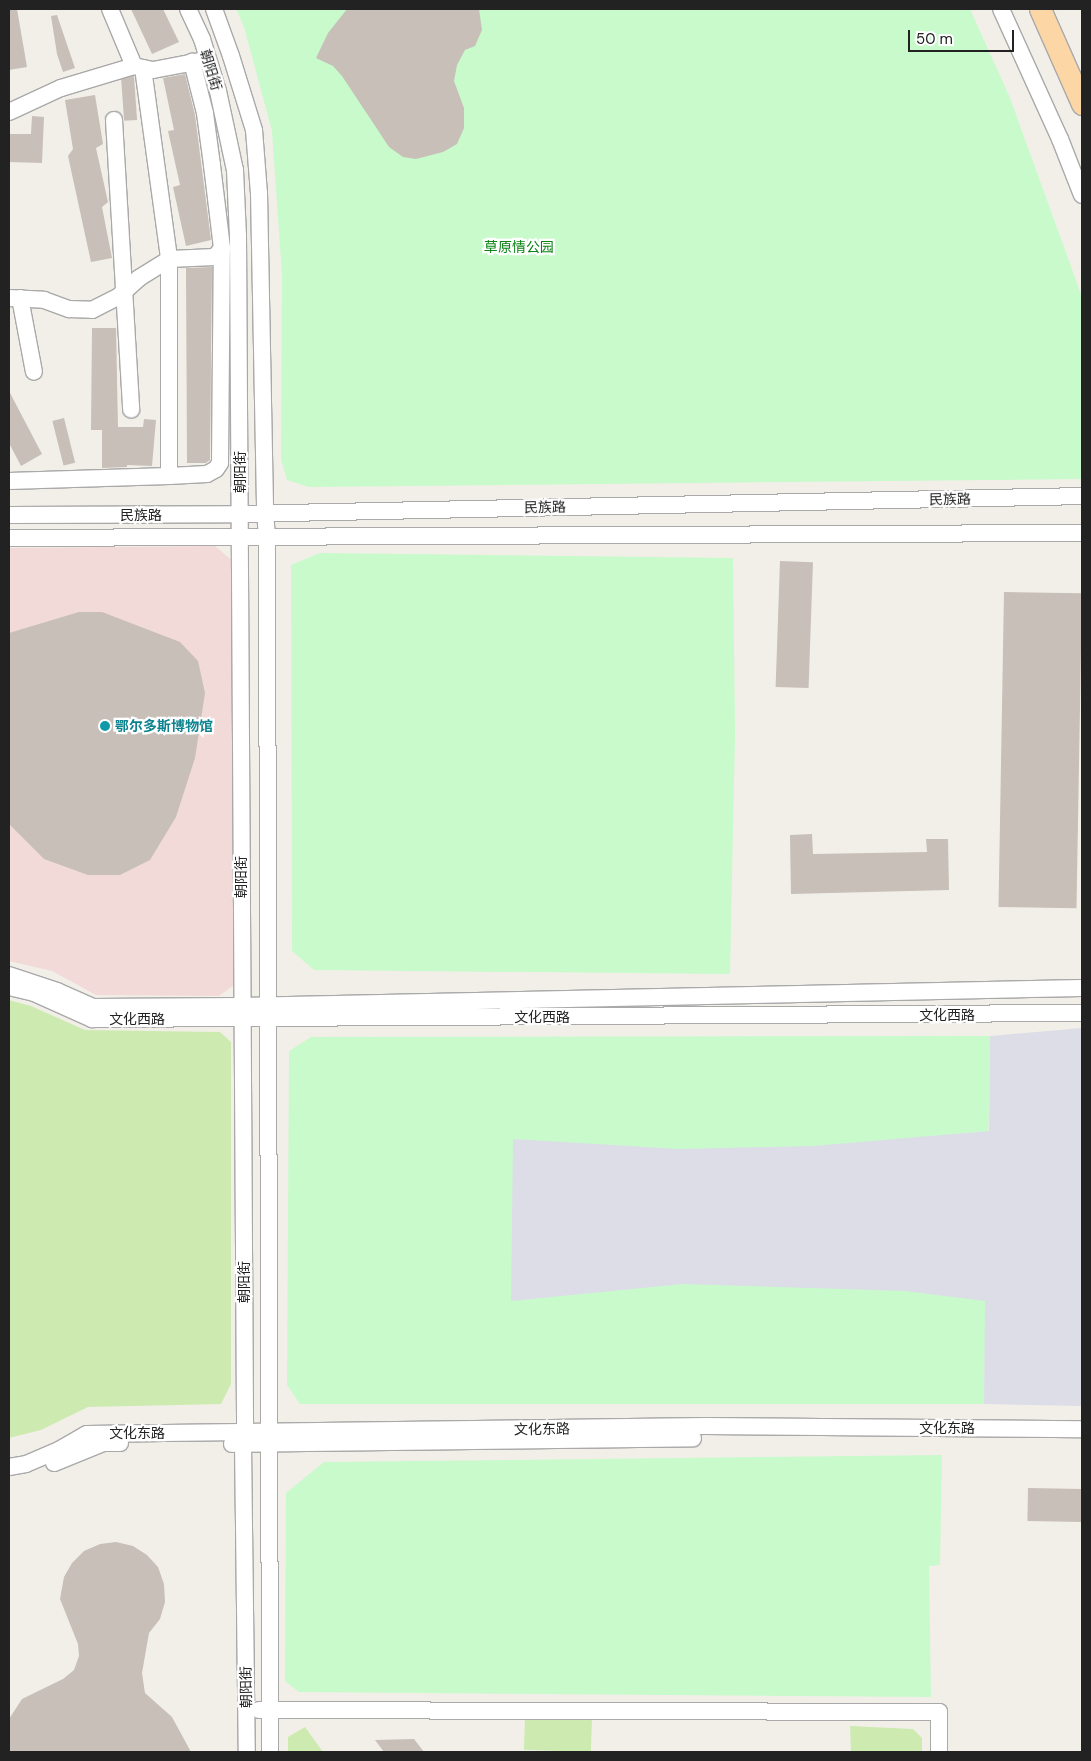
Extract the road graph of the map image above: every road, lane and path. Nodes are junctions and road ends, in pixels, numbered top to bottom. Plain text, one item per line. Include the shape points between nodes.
1 (110, 9) edge
2 (188, 9) edge
3 (214, 9) edge
4 (1001, 9) edge
5 (1040, 9) edge
6 (200, 61) junction
7 (139, 67) junction
8 (1082, 104) edge
9 (9, 112) edge
10 (114, 120) dead end
11 (1082, 194) edge
12 (222, 248) junction
13 (169, 259) junction
14 (124, 291) junction
15 (14, 298) edge
16 (34, 372) dead end
17 (130, 410) dead end
18 (168, 476) junction
19 (9, 480) edge
20 (1082, 496) edge
21 (264, 513) junction
22 (239, 514) junction
23 (9, 515) edge
24 (1082, 533) edge
25 (267, 536) junction
26 (9, 538) edge
27 (241, 538) junction
28 (9, 975) edge
29 (9, 987) edge
30 (1082, 988) edge
31 (242, 1012) junction
32 (269, 1012) junction
33 (1082, 1013) edge
34 (1082, 1429) edge
35 (244, 1438) junction
36 (271, 1438) junction
37 (1082, 1440) edge
38 (9, 1467) edge
39 (9, 1477) edge
40 (270, 1709) junction
41 (246, 1710) junction
42 (247, 1752) edge
43 (270, 1752) edge
44 (939, 1752) edge

1 - 7 street
2 - 6 street, 朝阳街
3 - 21 street, 朝阳街 via 254,130 259,193
4 - 11 street
5 - 8 main road
6 - 7 street via 153,70
6 - 12 street
6 - 22 street, 朝阳街 via 218,91 235,170 240,347
7 - 9 street via 61,88
7 - 13 street
10 - 14 street
12 - 13 street via 215,257
12 - 18 street via 220,463 207,474
13 - 14 street
13 - 18 street
14 - 15 street via 92,310 69,309 44,300
14 - 17 street
15 - 16 street
18 - 19 street
20 - 21 street, 民族路
21 - 22 street, 民族路
21 - 25 street, 朝阳街
22 - 23 street, 民族路
22 - 27 street, 朝阳街
24 - 25 street, 民族路
25 - 27 street, 民族路
25 - 32 street, 朝阳街
26 - 27 street, 民族路
27 - 31 street, 朝阳街
28 - 31 street, 文化西路 via 93,1006
29 - 31 street, 文化西路 via 34,993 92,1019
30 - 32 street, 文化西路
31 - 32 street, 文化西路
31 - 35 street, 朝阳街
32 - 33 street, 文化西路
32 - 36 street, 朝阳街
34 - 36 street, 文化东路 via 706,1426
35 - 36 street, 文化东路
35 - 38 street, 文化东路 via 87,1434 26,1464
35 - 39 street, 文化东路 via 103,1443
35 - 41 street, 朝阳街
36 - 37 street, 文化东路
36 - 40 street, 朝阳街
40 - 41 street
40 - 43 street, 朝阳街
40 - 44 street via 939,1712
41 - 42 street, 朝阳街

